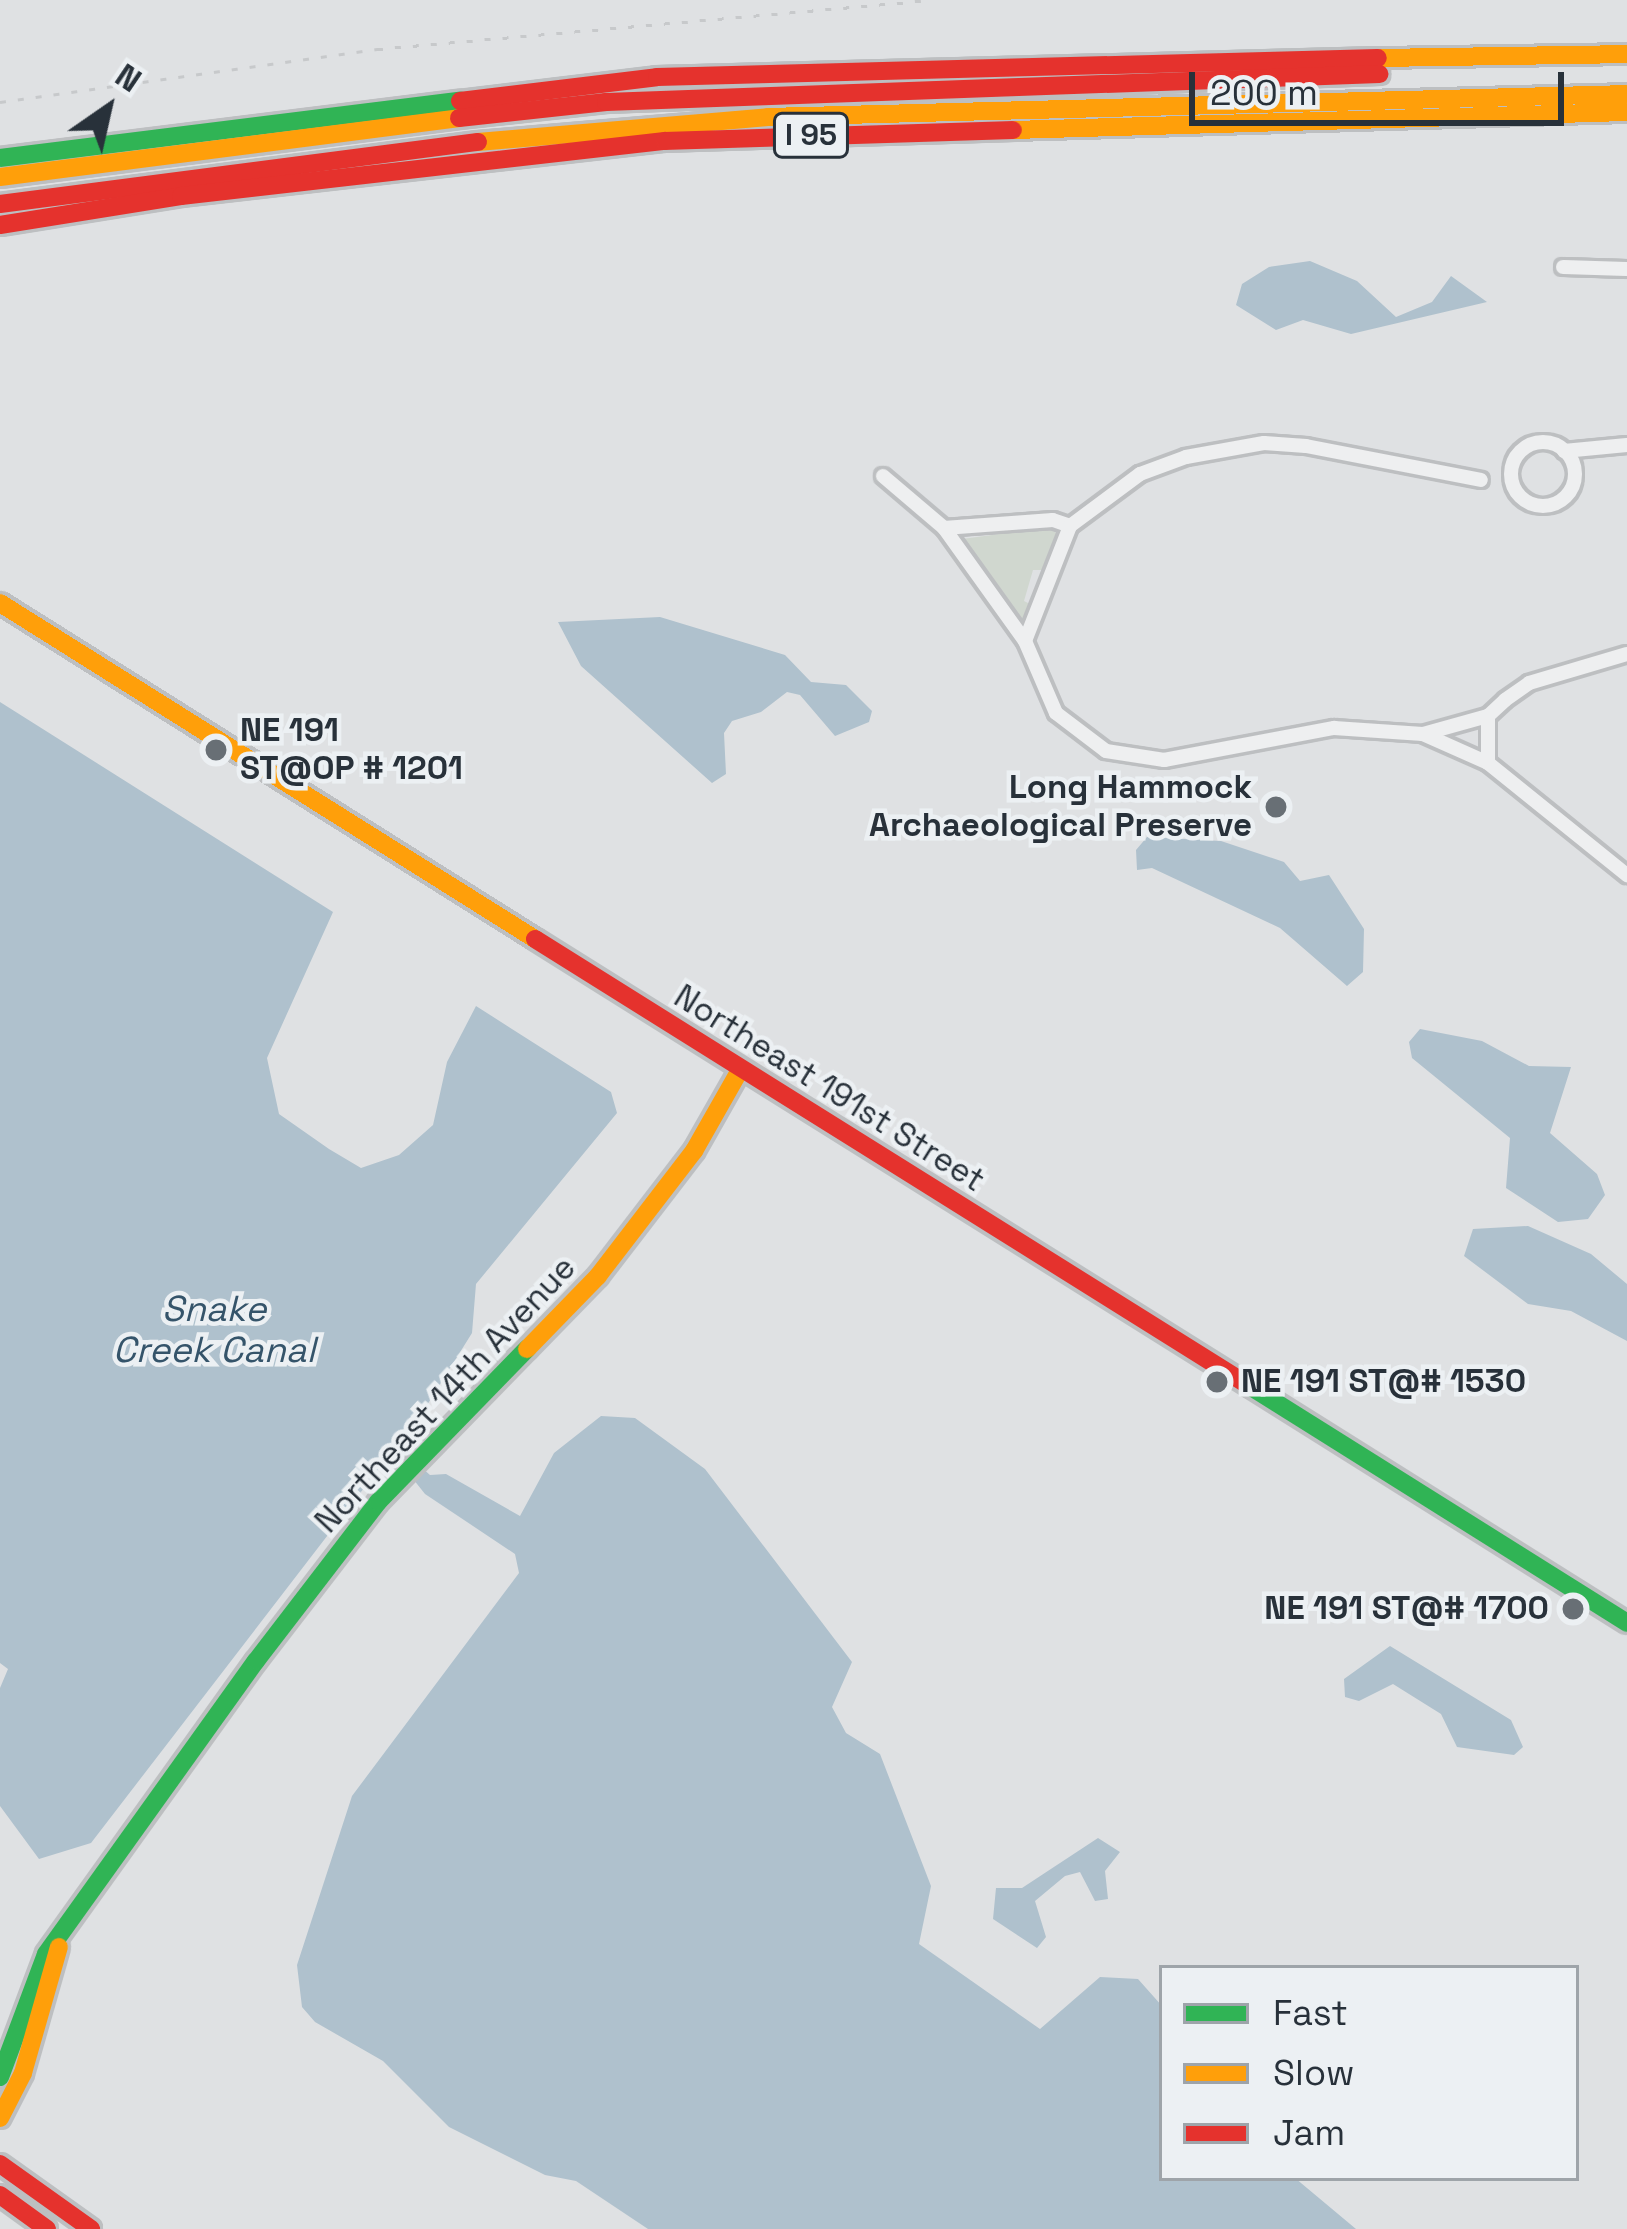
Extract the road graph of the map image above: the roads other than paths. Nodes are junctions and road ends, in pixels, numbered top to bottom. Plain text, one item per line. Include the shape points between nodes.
1 (1627, 54) edge
2 (1627, 68) edge
3 (1627, 94) edge
4 (1627, 112) edge
5 (307, 115) junction
6 (0, 158) edge
7 (0, 172) edge
8 (0, 204) edge
9 (0, 225) edge
10 (1563, 267) dead end
11 (1627, 269) edge
12 (1627, 445) edge
13 (1564, 451) junction
14 (883, 476) dead end
15 (1481, 480) dead end
16 (1070, 526) junction
17 (944, 528) junction
18 (0, 603) edge
19 (1024, 641) junction
20 (1627, 654) edge
21 (1488, 716) junction
22 (1423, 734) junction
23 (1488, 763) junction
24 (1627, 875) edge
25 (740, 1070) junction
26 (1627, 1624) edge
27 (62, 1933) junction
28 (0, 2077) edge
29 (0, 2118) edge
30 (0, 2164) edge
31 (0, 2195) edge
32 (47, 2229) edge
33 (91, 2229) edge

1 - 5 main road, I 95 via 1012,62 657,77
2 - 7 main road via 606,102
3 - 8 main road via 746,118 385,149
4 - 9 main road, I 95 via 665,141
5 - 6 main road, I 95
5 - 7 main road
10 - 11 street
12 - 13 street
13 - 13 street via 1575,475 1568,493 1552,504 1523,499 1511,481 1520,451 1540,442
14 - 17 street
15 - 16 street via 1306,446 1246,445 1140,474
16 - 17 street via 1053,520
16 - 19 street
17 - 19 street
18 - 25 main road, Northeast 191st Street
19 - 22 street via 1056,713 1078,735 1133,759 1217,754 1334,728
20 - 21 street via 1529,682
21 - 22 street
21 - 23 street
22 - 23 street
23 - 24 street
25 - 26 main road, Northeast 191st Street
25 - 27 main road, Northeast 14th Avenue via 694,1151 598,1276 423,1453 256,1660
27 - 28 main road, Northeast 14th Avenue via 31,1986
27 - 29 main road, Northeast 14th Avenue via 23,2073
30 - 33 main road
31 - 32 main road

